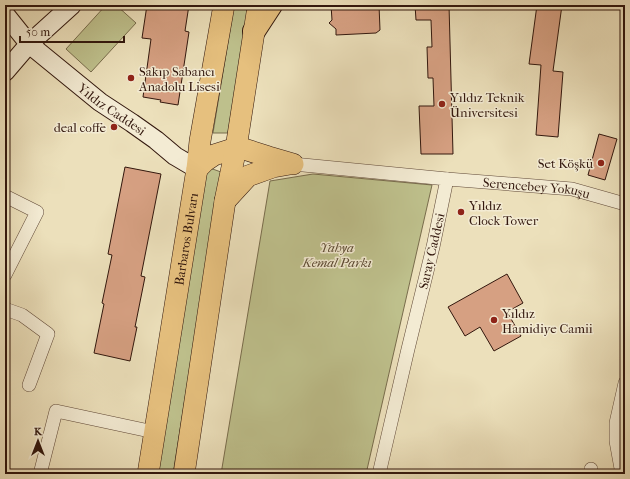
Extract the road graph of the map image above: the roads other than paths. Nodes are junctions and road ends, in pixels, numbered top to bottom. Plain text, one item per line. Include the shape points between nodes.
1 (72, 5) edge
2 (224, 5) edge
3 (259, 5) edge
4 (271, 5) edge
5 (5, 14) edge
6 (254, 31) junction
7 (30, 44) junction
8 (5, 72) edge
9 (236, 148) junction
10 (293, 164) junction
11 (197, 169) junction
12 (447, 179) junction
13 (5, 196) edge
14 (225, 201) junction
15 (625, 204) edge
16 (5, 275) edge
17 (5, 309) edge
18 (625, 384) edge
19 (29, 385) dead end
20 (154, 432) junction
21 (622, 472) edge
22 (40, 474) edge
23 (148, 474) edge
24 (184, 474) edge
25 (379, 474) edge

1 - 7 street
2 - 11 main road, Barbaros Bulvarı
3 - 6 main road
4 - 6 highway
5 - 7 street, Yıldız Caddesi
6 - 9 main road
7 - 8 street
7 - 11 street, Yıldız Caddesi via 100,102
9 - 10 main road
9 - 11 main road via 214,155
9 - 14 main road
10 - 12 street
10 - 14 main road via 273,167 248,176
11 - 20 main road, Barbaros Bulvarı
12 - 15 street, Serencebey Yokuşu via 572,189
12 - 25 street, Saray Caddesi
13 - 16 street via 37,212
14 - 24 main road
17 - 19 street via 22,315 48,334
18 - 21 street via 616,423 616,441
20 - 22 street via 56,411
20 - 23 main road, Barbaros Bulvarı

